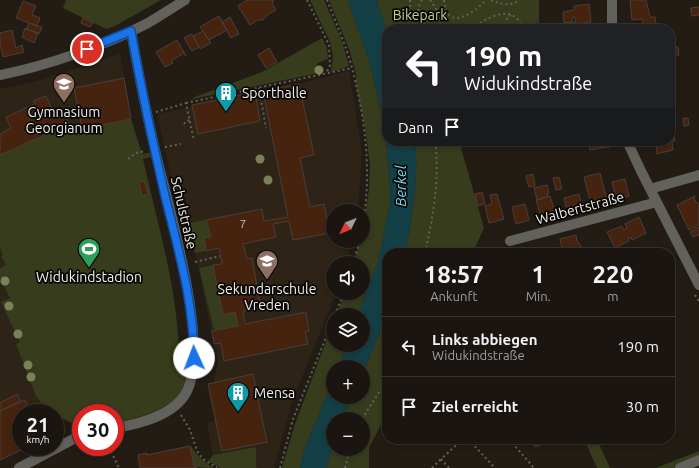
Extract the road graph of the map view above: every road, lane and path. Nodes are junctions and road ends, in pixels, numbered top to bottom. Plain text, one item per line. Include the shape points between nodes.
1 (185, 0) edge
2 (308, 0) edge
3 (327, 0) edge
4 (410, 0) edge
5 (422, 0) edge
6 (430, 0) edge
7 (444, 0) edge
8 (486, 0) edge
9 (491, 0) edge
10 (519, 0) edge
11 (612, 0) edge
12 (512, 14) junction
13 (411, 24) edge
14 (422, 24) edge
15 (441, 24) edge
16 (479, 24) edge
17 (505, 24) edge
18 (520, 24) edge
19 (612, 24) edge
20 (131, 31) junction
21 (352, 68) junction
22 (0, 74) edge
23 (326, 74) junction
24 (259, 88) junction
25 (186, 103) junction
26 (154, 113) dead end
27 (190, 120) junction
28 (184, 124) dead end
29 (266, 128) dead end
30 (194, 141) dead end
31 (181, 144) dead end
32 (436, 146) edge
33 (630, 146) edge
34 (154, 149) junction
35 (128, 159) dead end
36 (699, 175) edge
37 (650, 188) junction
38 (657, 202) junction
39 (365, 204) edge
40 (510, 241) dead end
41 (426, 248) edge
42 (220, 256) dead end
43 (195, 262) dead end
44 (699, 286) edge
45 (326, 337) edge
46 (382, 388) edge
47 (175, 406) junction
48 (366, 412) edge
49 (124, 425) edge
50 (72, 440) edge
51 (458, 444) edge
52 (472, 444) edge
53 (512, 444) edge
54 (113, 456) edge
55 (348, 456) edge
56 (441, 459) junction
57 (699, 460) edge
58 (19, 468) edge
59 (119, 468) edge
60 (217, 468) edge
61 (280, 468) edge
62 (345, 468) edge
63 (432, 468) edge
64 (448, 468) edge
65 (494, 468) edge
66 (534, 468) edge
67 (680, 468) edge

1 - 20 street
2 - 23 path via 329,45 330,66
3 - 21 path
4 - 13 path
5 - 14 path via 418,8
6 - 15 path via 436,8
7 - 8 path via 447,14 453,18 466,16
9 - 10 path via 512,4
11 - 19 street
12 - 16 path via 495,16
12 - 17 path
12 - 18 path
20 - 22 street via 38,66
20 - 34 street, Schulstraße
21 - 23 path
21 - 39 path via 363,117
23 - 24 path
24 - 25 path
24 - 29 path
25 - 26 path
25 - 27 path
27 - 28 path via 186,120
27 - 30 path
31 - 34 path
32 - 41 path via 434,210
33 - 37 street
34 - 35 path via 136,153
34 - 47 street, Schulstraße via 181,262 191,312 194,344 191,382 181,401
36 - 37 street
37 - 38 street
38 - 40 street, Walbertstraße
38 - 44 street
42 - 43 path
45 - 61 path via 293,419
46 - 48 path
47 - 49 street, Schulstraße via 158,416
47 - 60 path via 190,430 196,451
50 - 58 street
51 - 56 path
52 - 65 path
53 - 66 path
54 - 59 path
55 - 62 path
56 - 63 path
56 - 64 path
57 - 67 street

